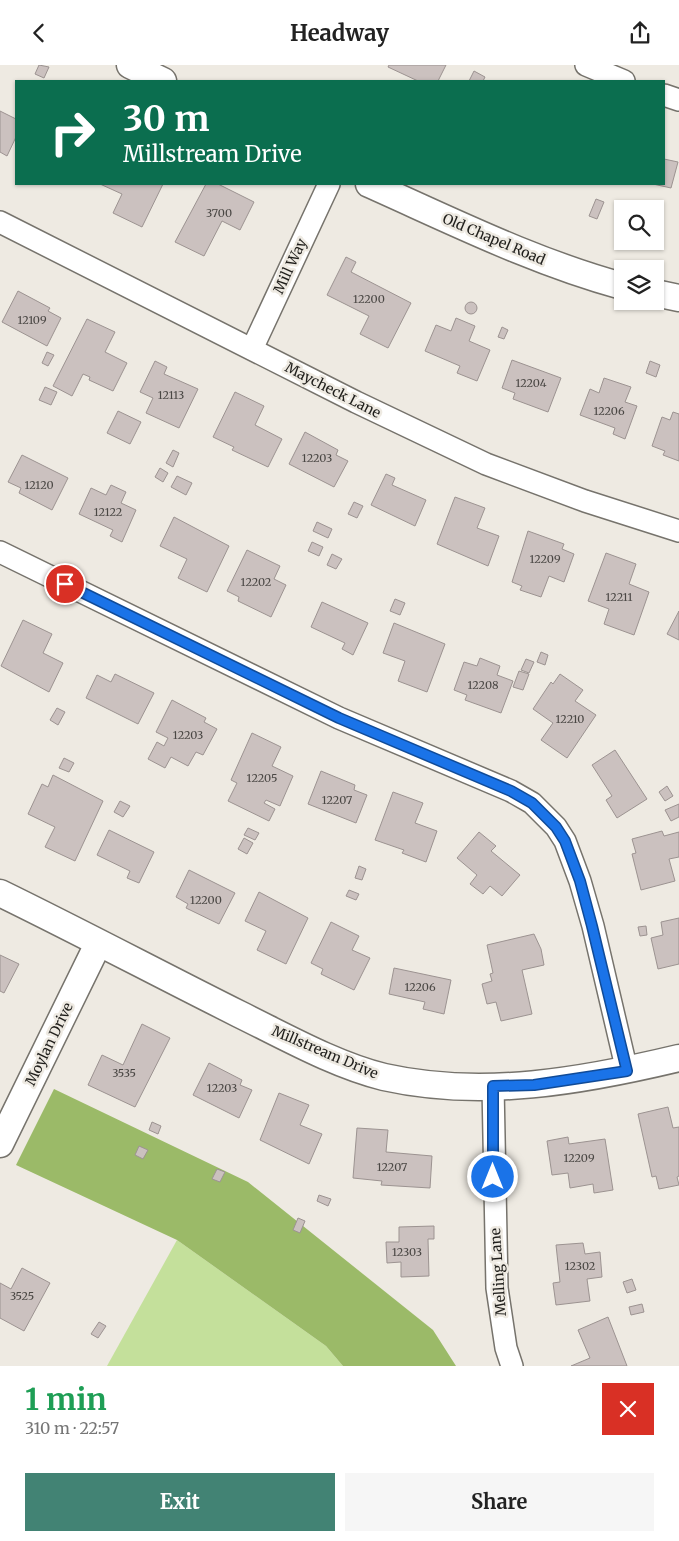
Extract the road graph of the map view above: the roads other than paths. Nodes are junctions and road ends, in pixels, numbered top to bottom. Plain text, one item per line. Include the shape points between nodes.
1 (130, 65) edge
2 (586, 65) edge
3 (161, 80) edge
4 (622, 80) edge
5 (665, 95) edge
6 (679, 100) edge
7 (328, 185) edge
8 (371, 185) edge
9 (0, 222) edge
10 (614, 283) edge
11 (664, 294) edge
12 (679, 297) edge
13 (252, 349) junction
14 (679, 531) edge
15 (0, 552) edge
16 (0, 893) edge
17 (98, 944) junction
18 (679, 1058) edge
19 (627, 1071) junction
20 (493, 1086) junction
21 (0, 1144) edge
22 (512, 1366) edge

1 - 3 street
2 - 4 street
5 - 6 street
7 - 13 street, Mill Way
8 - 10 street, Old Chapel Road via 501,244 583,275
9 - 13 street, Maycheck Lane
11 - 12 street
13 - 14 street, Maycheck Lane via 486,464
15 - 19 street via 339,718 511,791 532,803 565,841 580,881
16 - 17 street, Millstream Drive
17 - 20 street, Millstream Drive via 300,1044 358,1068 417,1083
17 - 21 street, Moylan Drive
18 - 19 street, Millstream Drive
19 - 20 street, Millstream Drive via 541,1084
20 - 22 street, Melling Lane via 497,1288

